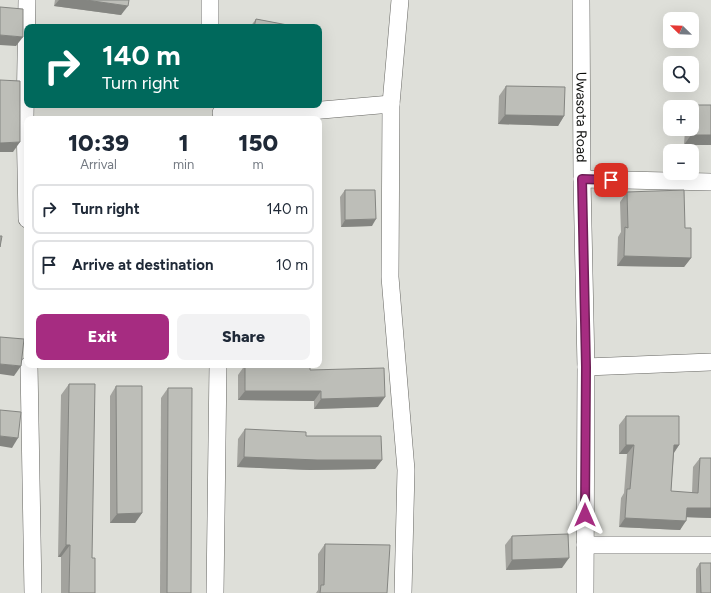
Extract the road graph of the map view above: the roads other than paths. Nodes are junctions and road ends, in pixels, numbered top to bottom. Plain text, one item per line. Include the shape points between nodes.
1 (27, 0) edge
2 (210, 0) edge
3 (400, 0) edge
4 (581, 0) edge
5 (27, 24) edge
6 (210, 24) edge
7 (391, 104) junction
8 (220, 112) edge
9 (582, 179) junction
10 (711, 182) edge
11 (711, 362) edge
12 (586, 367) junction
13 (29, 368) edge
14 (218, 368) edge
15 (585, 545) junction
16 (711, 545) edge
17 (33, 593) edge
18 (215, 593) edge
19 (403, 593) edge
20 (585, 593) edge

1 - 5 street
2 - 6 street
3 - 7 street
4 - 9 street, Uwasota Road
7 - 8 street via 299,112
7 - 19 street via 390,277 406,470
9 - 10 street
9 - 12 street, Uwasota Road
11 - 12 street
12 - 15 street, Uwasota Road
13 - 17 street
14 - 18 street
15 - 16 street
15 - 20 street, Uwasota Road

